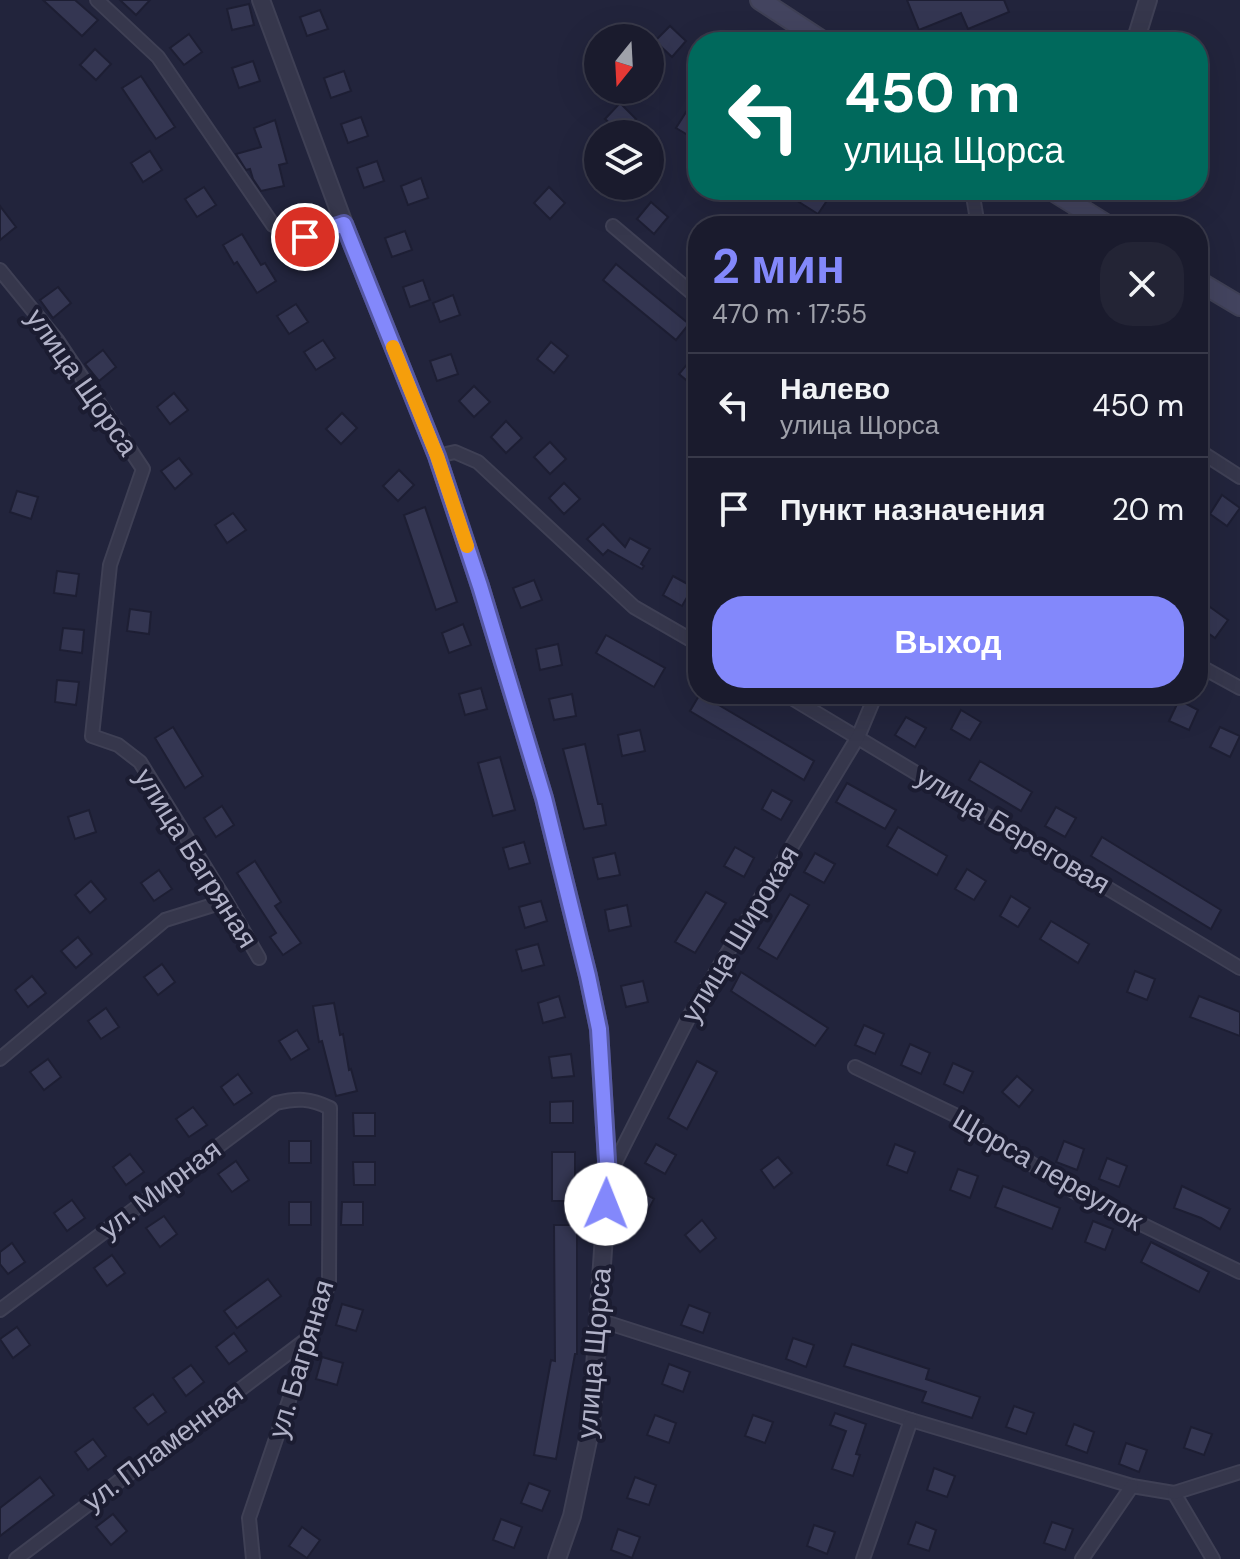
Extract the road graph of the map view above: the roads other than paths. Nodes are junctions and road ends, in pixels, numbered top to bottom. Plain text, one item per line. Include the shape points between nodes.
1 (97, 0) edge
2 (261, 0) edge
3 (760, 0) edge
4 (1148, 0) edge
5 (809, 32) edge
6 (1138, 32) edge
7 (1082, 200) edge
8 (1099, 216) edge
9 (344, 224) junction
10 (613, 226) dead end
11 (0, 270) edge
12 (1208, 287) edge
13 (688, 290) edge
14 (1240, 306) edge
15 (437, 456) junction
16 (1208, 456) edge
17 (1240, 477) edge
18 (688, 638) edge
19 (1208, 670) edge
20 (1240, 688) edge
21 (802, 704) edge
22 (872, 704) edge
23 (92, 736) joint
24 (858, 737) junction
25 (226, 901) junction
26 (259, 958) dead end
27 (1240, 968) edge
28 (0, 1059) edge
29 (855, 1067) dead end
30 (330, 1108) joint
31 (608, 1177) junction
32 (1240, 1272) edge
33 (0, 1310) edge
34 (599, 1320) junction
35 (311, 1336) junction
36 (911, 1420) junction
37 (1240, 1472) edge
38 (1132, 1486) junction
39 (1174, 1493) junction
40 (16, 1559) edge
41 (253, 1559) edge
42 (557, 1559) edge
43 (863, 1559) edge
44 (1082, 1559) edge
45 (1213, 1559) edge

1 - 9 street via 158,57 273,225 305,237
2 - 9 street, улица Щорса
3 - 5 main road
4 - 6 street
7 - 8 main road
9 - 15 street, улица Щорса
10 - 13 street
11 - 23 street, улица Щорса via 57,340 143,469 110,565
12 - 14 main road
15 - 18 street via 455,452 478,462 634,607
15 - 31 street, улица Щорса via 544,798 588,976 599,1029
16 - 17 street
19 - 20 street
21 - 24 street, улица Береговая
22 - 24 street, улица Широкая
23 - 25 street, улица Багряная via 118,745 140,762
24 - 27 street, улица Береговая
24 - 31 street, улица Широкая via 690,1015
25 - 26 street, улица Багряная
25 - 28 street via 165,920
29 - 32 street, Щорса переулок via 959,1117 1075,1192
30 - 33 street, ул. Мирная via 311,1099 276,1103
30 - 35 street, ул. Багряная via 329,1283
31 - 34 street, улица Щорса
34 - 36 street
34 - 42 street, улица Щорса via 591,1426
35 - 40 street, ул. Пламенная
35 - 41 street, ул. Багряная via 249,1518
36 - 38 street
36 - 43 street
37 - 39 street
38 - 39 street
38 - 44 street
39 - 45 street

